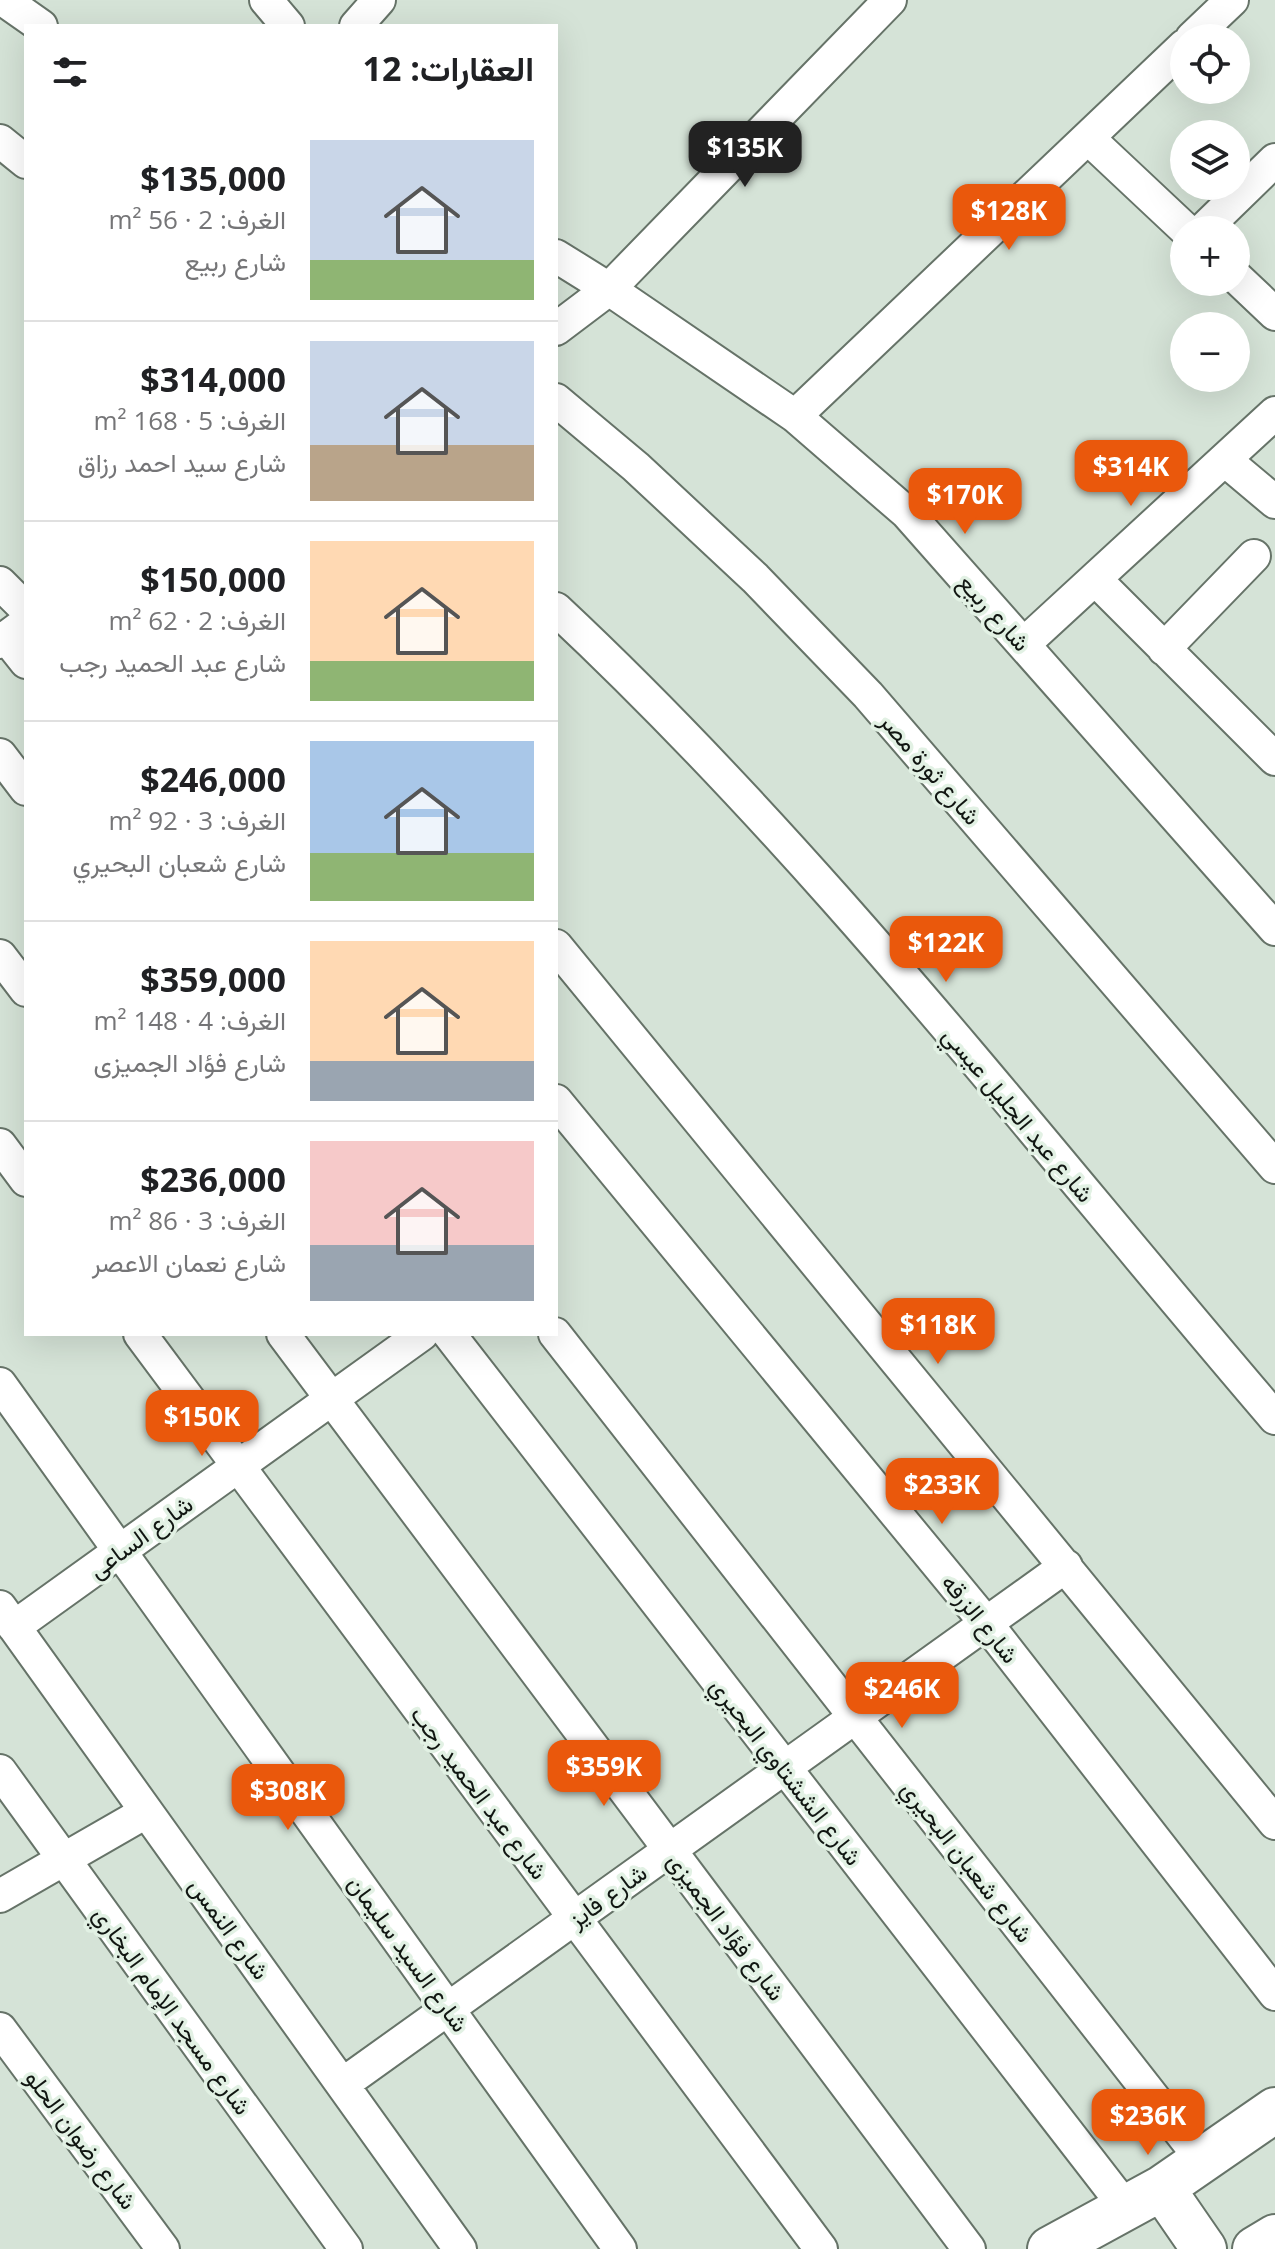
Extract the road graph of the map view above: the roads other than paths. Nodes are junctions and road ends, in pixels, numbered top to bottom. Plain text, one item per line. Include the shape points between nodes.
1 (4, 0) edge
2 (266, 0) edge
3 (379, 0) edge
4 (890, 0) edge
5 (1232, 0) edge
6 (38, 24) edge
7 (286, 24) edge
8 (358, 24) edge
9 (1207, 24) edge
10 (1170, 59) edge
11 (1088, 138) junction
12 (0, 141) edge
13 (24, 160) edge
14 (1275, 160) edge
15 (1171, 216) edge
16 (1217, 216) edge
17 (558, 257) edge
18 (609, 289) junction
19 (1250, 290) edge
20 (1275, 314) edge
21 (558, 327) edge
22 (558, 402) edge
23 (1275, 413) edge
24 (795, 416) junction
25 (1225, 460) junction
26 (1275, 502) edge
27 (1254, 556) dead end
28 (1095, 579) junction
29 (0, 583) edge
30 (24, 607) edge
31 (558, 611) edge
32 (1024, 644) junction
33 (1164, 649) junction
34 (0, 755) edge
35 (1275, 759) edge
36 (24, 786) edge
37 (1275, 929) edge
38 (558, 948) edge
39 (0, 956) edge
40 (24, 987) edge
41 (558, 1103) edge
42 (0, 1145) edge
43 (1275, 1167) edge
44 (24, 1177) edge
45 (141, 1336) edge
46 (285, 1336) edge
47 (419, 1336) edge
48 (451, 1336) edge
49 (557, 1336) edge
50 (0, 1384) edge
51 (332, 1399) junction
52 (1273, 1411) edge
53 (238, 1466) junction
54 (120, 1551) junction
55 (1066, 1566) junction
56 (7, 1617) edge
57 (986, 1623) junction
58 (856, 1717) junction
59 (784, 1768) junction
60 (0, 1771) edge
61 (146, 1812) junction
62 (1275, 1823) edge
63 (670, 1850) junction
64 (64, 1859) junction
65 (0, 1896) edge
66 (574, 1918) junction
67 (1275, 1994) edge
68 (449, 2008) junction
69 (0, 2029) edge
70 (343, 2084) junction
71 (1275, 2110) edge
72 (1203, 2161) junction
73 (1144, 2198) junction
74 (1275, 2237) edge
75 (163, 2249) edge
76 (346, 2249) edge
77 (460, 2249) edge
78 (620, 2249) edge
79 (821, 2249) edge
80 (969, 2249) edge
81 (1050, 2249) edge
82 (1204, 2249) edge
83 (1255, 2249) edge

1 - 6 street
2 - 7 street
3 - 8 street
4 - 18 street
5 - 9 street
10 - 11 street
11 - 15 street
11 - 24 street
12 - 13 street
14 - 16 street
17 - 18 street, شارع ربيع
18 - 21 street
18 - 24 street, شارع ربيع
19 - 20 street
22 - 43 street, شارع ثورة مصر via 755,578 868,695
23 - 25 street
24 - 32 street, شارع ربيع via 907,513
25 - 26 street
25 - 28 street
27 - 33 street
28 - 32 street
28 - 33 street
29 - 30 street
31 - 52 street, شارع عبد الجليل عيسي via 831,891
32 - 37 street, شارع ربيع
33 - 35 street
34 - 36 street
38 - 55 street
39 - 40 street
41 - 57 street, شارع الزرقه
42 - 44 street
45 - 53 street, شارع عبد الحميد رجب
46 - 51 street, شارع فؤاد الجميزى
47 - 51 street, شارع الساعى
48 - 59 street, شارع الششتاوي البحيري
49 - 58 street, شارع شعبان البحيري
50 - 54 street, شارع السيد سليمان
51 - 53 street, شارع الساعى
51 - 63 street, شارع فؤاد الجميزى
53 - 54 street, شارع الساعى
53 - 66 street, شارع عبد الحميد رجب
54 - 56 street, شارع الساعى
54 - 68 street, شارع السيد سليمان
55 - 57 street, شارع فايز
55 - 62 street
56 - 61 street, شارع النمس
57 - 58 street, شارع فايز
57 - 67 street, شارع الزرقه
58 - 59 street, شارع فايز
58 - 72 street, شارع شعبان البحيري
59 - 63 street, شارع فايز
59 - 73 street, شارع الششتاوي البحيري
60 - 64 street, شارع مسجد الإمام البخاري
61 - 64 street
61 - 70 street, شارع النمس
63 - 66 street, شارع فايز
63 - 80 street, شارع فؤاد الجميزى
64 - 65 street
64 - 76 street, شارع مسجد الإمام البخاري
66 - 68 street, شارع فايز
66 - 79 street, شارع عبد الحميد رجب
68 - 70 street, شارع فايز
68 - 78 street, شارع السيد سليمان
69 - 75 street, شارع رضوان الحلو
70 - 77 street, شارع النمس
71 - 72 main road
72 - 73 main road
73 - 81 main road
73 - 82 main road
74 - 83 main road

